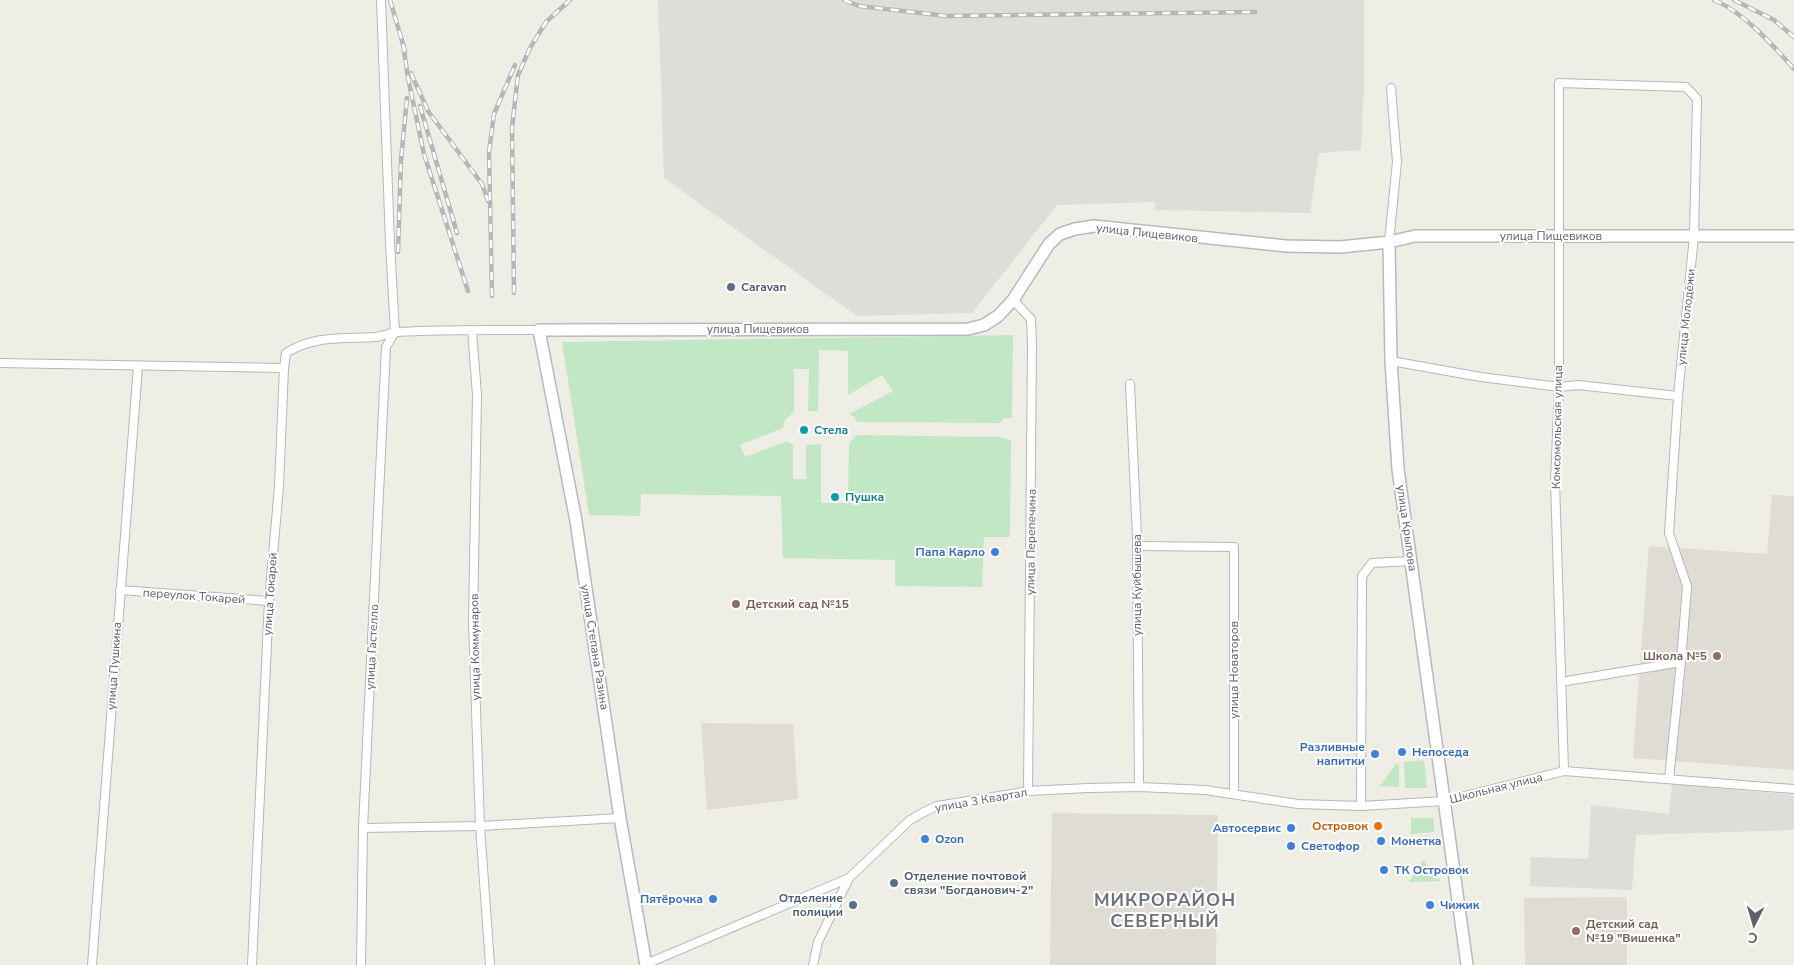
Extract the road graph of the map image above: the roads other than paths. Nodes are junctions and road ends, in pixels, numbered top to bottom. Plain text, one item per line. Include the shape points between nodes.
1 (381, 0) edge
2 (1391, 88) dead end
3 (1697, 100) joint
4 (1694, 236) junction
5 (1794, 236) edge
6 (1558, 237) junction
7 (1389, 242) junction
8 (1013, 300) junction
9 (472, 330) junction
10 (539, 330) junction
11 (395, 332) junction
12 (1391, 361) junction
13 (0, 363) edge
14 (138, 366) junction
15 (284, 368) junction
16 (1130, 384) dead end
17 (1559, 387) junction
18 (1678, 396) junction
19 (1137, 546) junction
20 (1412, 561) junction
21 (120, 590) junction
22 (268, 601) junction
23 (1682, 662) junction
24 (1561, 682) junction
25 (1564, 771) junction
26 (1669, 779) junction
27 (1139, 787) junction
28 (1794, 789) edge
29 (1028, 791) junction
30 (1234, 794) junction
31 (1445, 801) junction
32 (1362, 806) junction
33 (620, 818) junction
34 (480, 826) junction
35 (363, 828) junction
36 (849, 878) junction
37 (646, 964) edge
38 (92, 965) edge
39 (252, 965) edge
40 (361, 965) edge
41 (490, 965) edge
42 (813, 965) edge
43 (1468, 965) edge

1 - 11 street
2 - 7 street, улица Крылова via 1397,162
3 - 4 street, улица Молодёжи
3 - 6 street, Комсомольская улица via 1686,87 1559,83
4 - 5 main road, улица Пищевиков
4 - 6 main road, улица Пищевиков
4 - 18 street, улица Молодёжи
6 - 7 main road, улица Пищевиков via 1415,236
6 - 17 street, Комсомольская улица
7 - 8 main road, улица Пищевиков via 1340,247 1286,246 1094,226 1060,234 1049,244
7 - 12 main road, улица Крылова
8 - 10 main road, улица Пищевиков via 998,316 984,325 968,329
8 - 29 street, улица Перепечина via 1031,319 1032,345
9 - 10 street, улица Пищевиков
9 - 11 street, улица Пищевиков
9 - 34 street, улица Коммунаров via 477,395 473,622
10 - 33 main road, улица Степана Разина via 576,521
11 - 15 street, улица Пищевиков via 378,337 315,340 296,346 286,353
11 - 35 street, улица Гастелло via 386,347
12 - 17 street
12 - 20 main road, улица Крылова via 1398,469
13 - 14 street
14 - 15 street
14 - 21 street, улица Пушкина
15 - 22 street, улица Токарей via 279,486
16 - 19 street, улица Куйбышева
17 - 18 street via 1578,385
17 - 24 street, Комсомольская улица via 1554,481
18 - 23 street, улица Молодёжи via 1669,533 1687,586
19 - 27 street, улица Куйбышева
19 - 30 street, улица Новаторов via 1234,547
20 - 31 main road, улица Крылова
20 - 32 street via 1372,563 1362,576
21 - 22 street, переулок Токарей
21 - 38 street, улица Пушкина
22 - 39 street, улица Токарей
23 - 24 street
23 - 26 street
24 - 25 street, Комсомольская улица
25 - 26 street, Школьная улица
25 - 31 street, Школьная улица
26 - 28 street, Школьная улица
27 - 29 street, улица 3 Квартал
27 - 30 street, Школьная улица
29 - 36 street, улица 3 Квартал via 951,803 924,812 910,820
30 - 32 street, Школьная улица via 1298,804
31 - 32 street, Школьная улица
31 - 43 main road, улица Крылова
33 - 34 street
33 - 37 main road, улица Степана Разина
34 - 35 street
34 - 41 street, улица Коммунаров
35 - 40 street, улица Гастелло
36 - 37 street
36 - 42 street via 818,942

